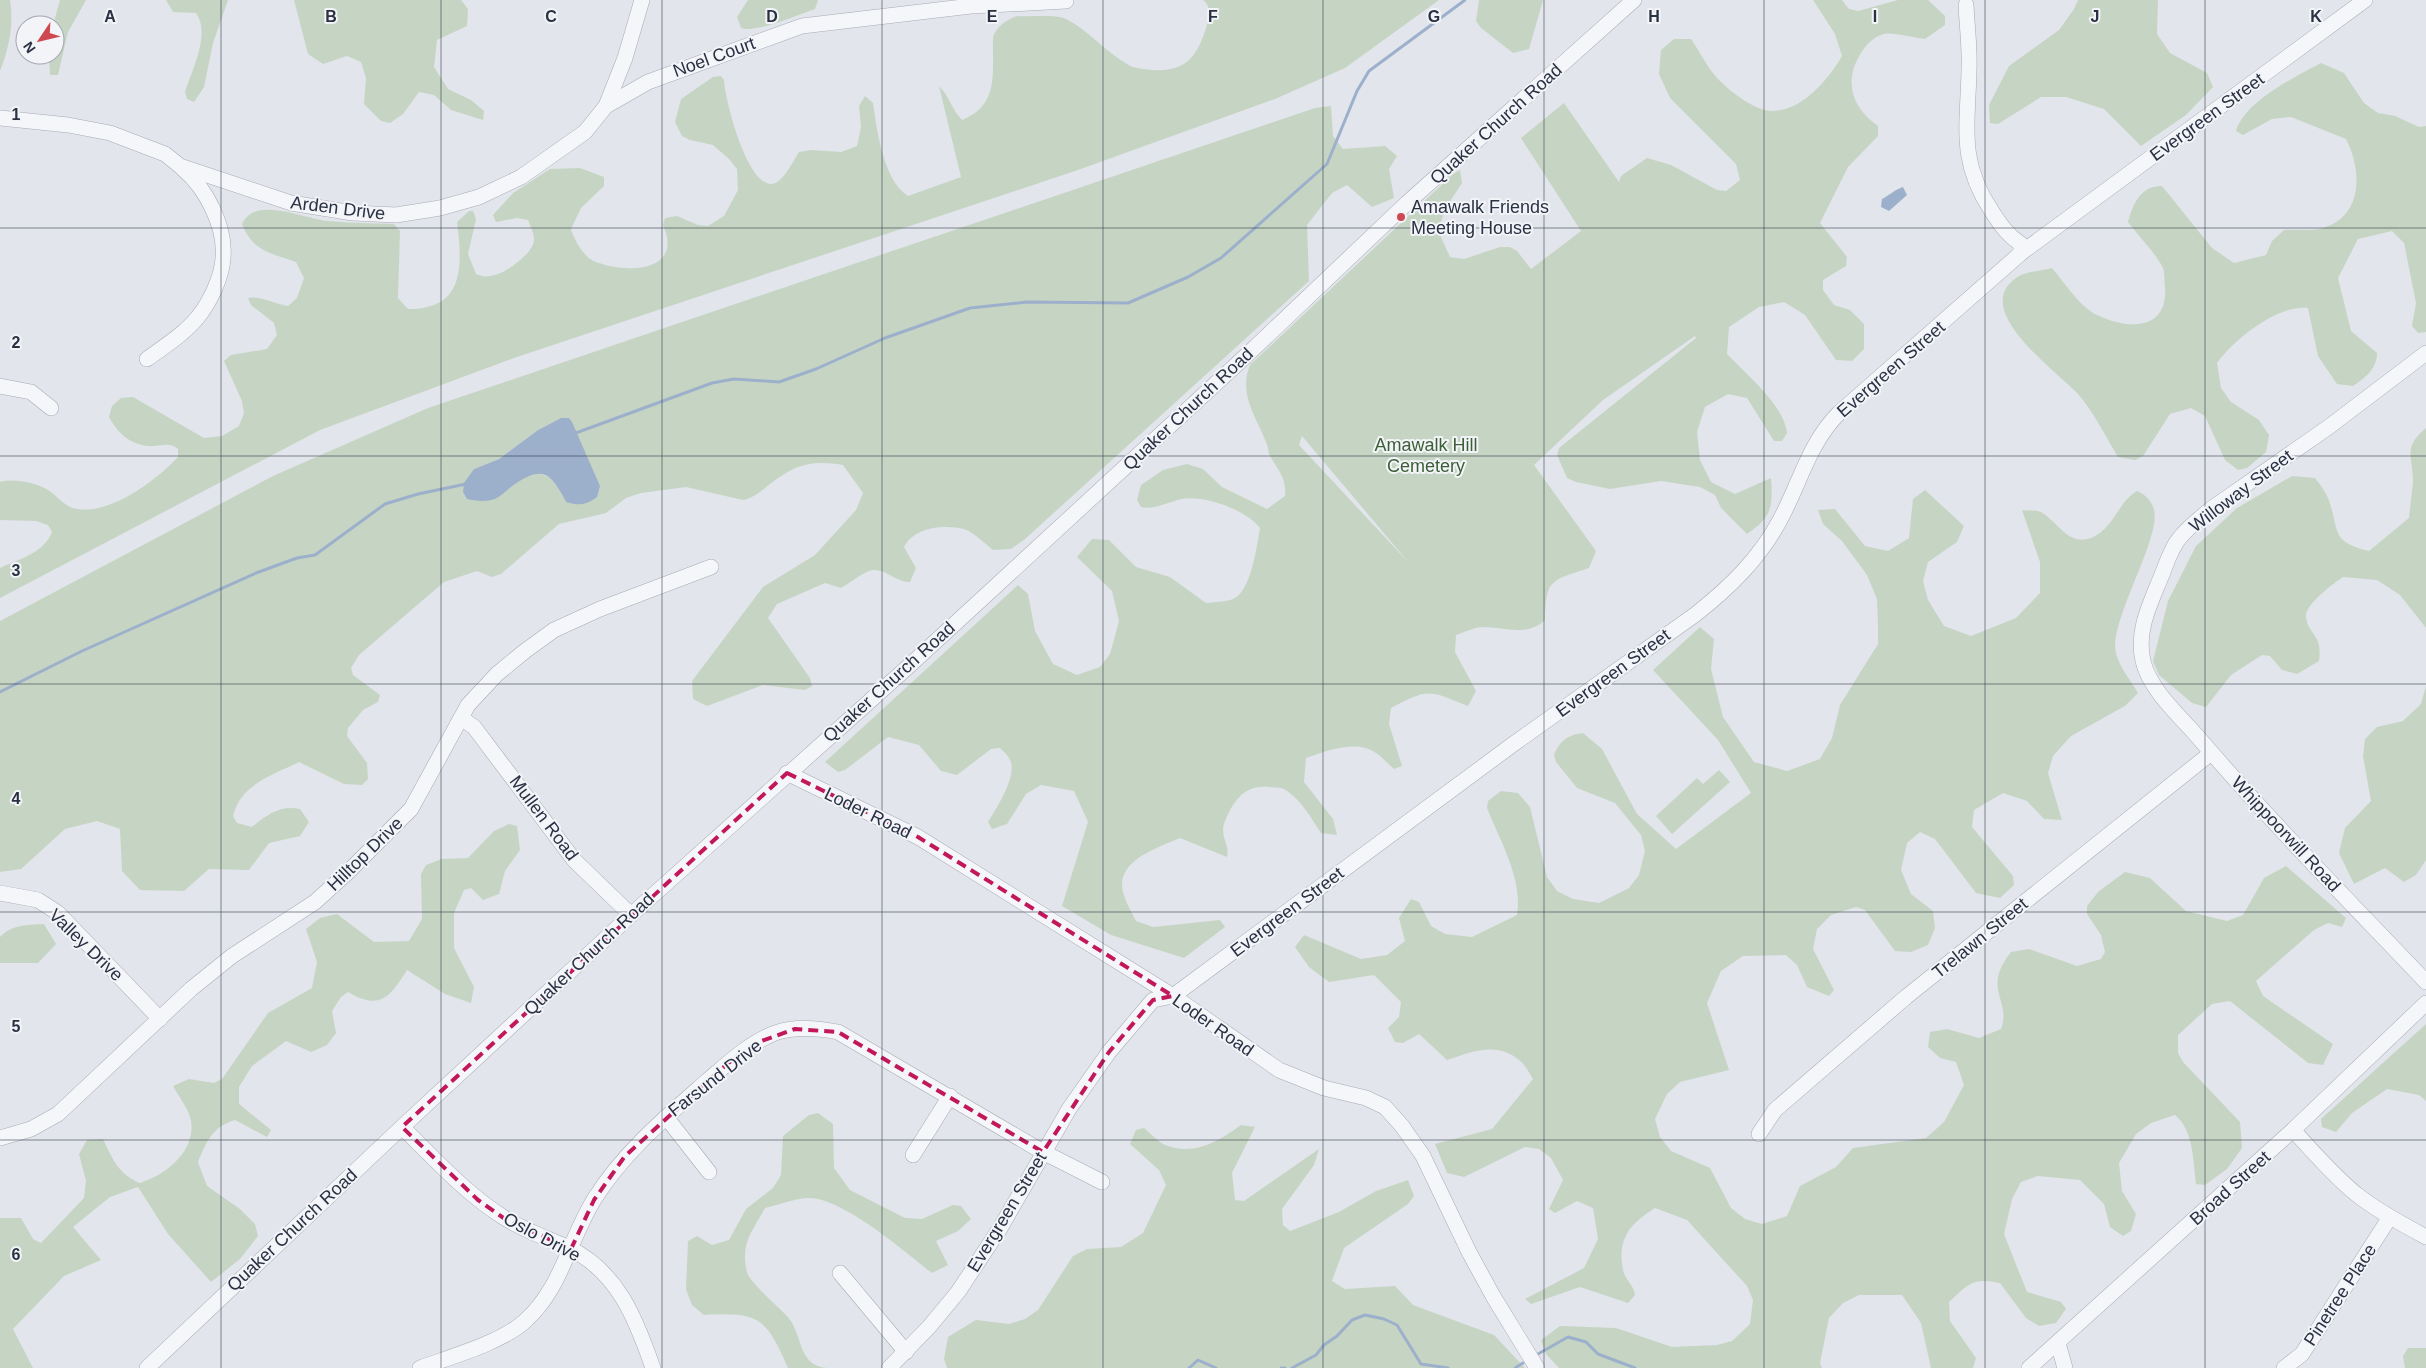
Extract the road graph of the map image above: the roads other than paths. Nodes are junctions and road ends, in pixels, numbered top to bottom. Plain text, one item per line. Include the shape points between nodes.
1 (642, 0) edge
2 (1634, 0) edge
3 (2365, 0) edge
4 (1066, 1) edge
5 (1966, 5) dead end
6 (606, 106) junction
7 (0, 118) edge
8 (180, 166) junction
9 (2021, 253) junction
10 (2426, 353) edge
11 (147, 359) dead end
12 (0, 386) edge
13 (51, 408) dead end
14 (711, 567) dead end
15 (2151, 682) joint
16 (461, 718) junction
17 (2211, 753) junction
18 (787, 773) junction
19 (0, 893) edge
20 (631, 915) junction
21 (2426, 982) edge
22 (1173, 996) junction
23 (2426, 1003) edge
24 (160, 1019) junction
25 (950, 1096) junction
26 (666, 1117) junction
27 (402, 1127) junction
28 (2293, 1130) junction
29 (1759, 1134) dead end
30 (0, 1138) edge
31 (1043, 1152) junction
32 (913, 1155) dead end
33 (709, 1172) dead end
34 (1102, 1182) dead end
35 (2390, 1217) junction
36 (2426, 1236) edge
37 (571, 1249) junction
38 (840, 1273) dead end
39 (2058, 1343) junction
40 (906, 1352) junction
41 (146, 1368) edge
42 (420, 1368) edge
43 (653, 1368) edge
44 (889, 1368) edge
45 (1537, 1368) edge
46 (2029, 1368) edge
47 (2065, 1368) edge
48 (2284, 1368) edge

1 - 6 street, Arden Drive via 625,58
2 - 18 street, Quaker Church Road via 1407,203 910,665
3 - 9 street, Evergreen Street
4 - 6 street, Noel Court via 971,6 802,26 648,82
5 - 9 street via 1969,69 1965,133 1970,168 1980,193 2008,235 2021,244
6 - 8 street, Arden Drive via 585,132 521,177 471,199 396,215 353,213 290,203
7 - 8 street, Arden Drive via 110,133 165,154
8 - 11 street via 203,191 213,208 224,257 216,286 198,317 178,337
9 - 22 street, Evergreen Street via 1824,428 1780,520 1758,556 1730,586
10 - 15 street, Willoway Street via 2330,426 2211,509 2179,539 2145,613 2141,644
12 - 13 street via 31,392
14 - 16 street, Hilltop Drive via 554,630 497,674 468,705
15 - 17 street, Whippoorwill Road
16 - 20 street, Mullen Road via 474,728 574,860
16 - 24 street, Hilltop Drive via 411,810 314,902 232,956 191,988
17 - 21 street, Whippoorwill Road
17 - 29 street, Trelawn Street via 1906,997 1775,1110
18 - 20 street, Quaker Church Road
18 - 22 street, Loder Road via 918,837
19 - 24 street, Valley Drive via 38,900 58,913
20 - 27 street, Quaker Church Road
22 - 31 street, Evergreen Street via 1153,1000 1109,1052
22 - 45 street, Loder Road via 1285,1073 1324,1088 1366,1098 1385,1107 1394,1116 1423,1156 1493,1296
23 - 28 street, Broad Street
24 - 30 street, Hilltop Drive via 58,1114 31,1129
25 - 26 street, Farsund Drive via 838,1032 817,1028 795,1029 756,1043
25 - 31 street, Farsund Drive
25 - 32 street
26 - 33 street
26 - 37 street, Farsund Drive via 625,1156 594,1200
27 - 37 street, Oslo Drive via 478,1200 505,1219
27 - 41 street, Quaker Church Road
28 - 35 street via 2333,1173
28 - 39 street, Broad Street
31 - 34 street, Farsund Drive
31 - 40 street, Evergreen Street via 999,1230 958,1292
35 - 36 street
35 - 48 street, Pinetree Place via 2302,1354
37 - 42 street, Farsund Drive via 546,1297 523,1322 503,1335
37 - 43 street, Oslo Drive via 612,1280 640,1330
38 - 40 street
39 - 46 street, Broad Street
39 - 47 street
40 - 44 street, Evergreen Street

